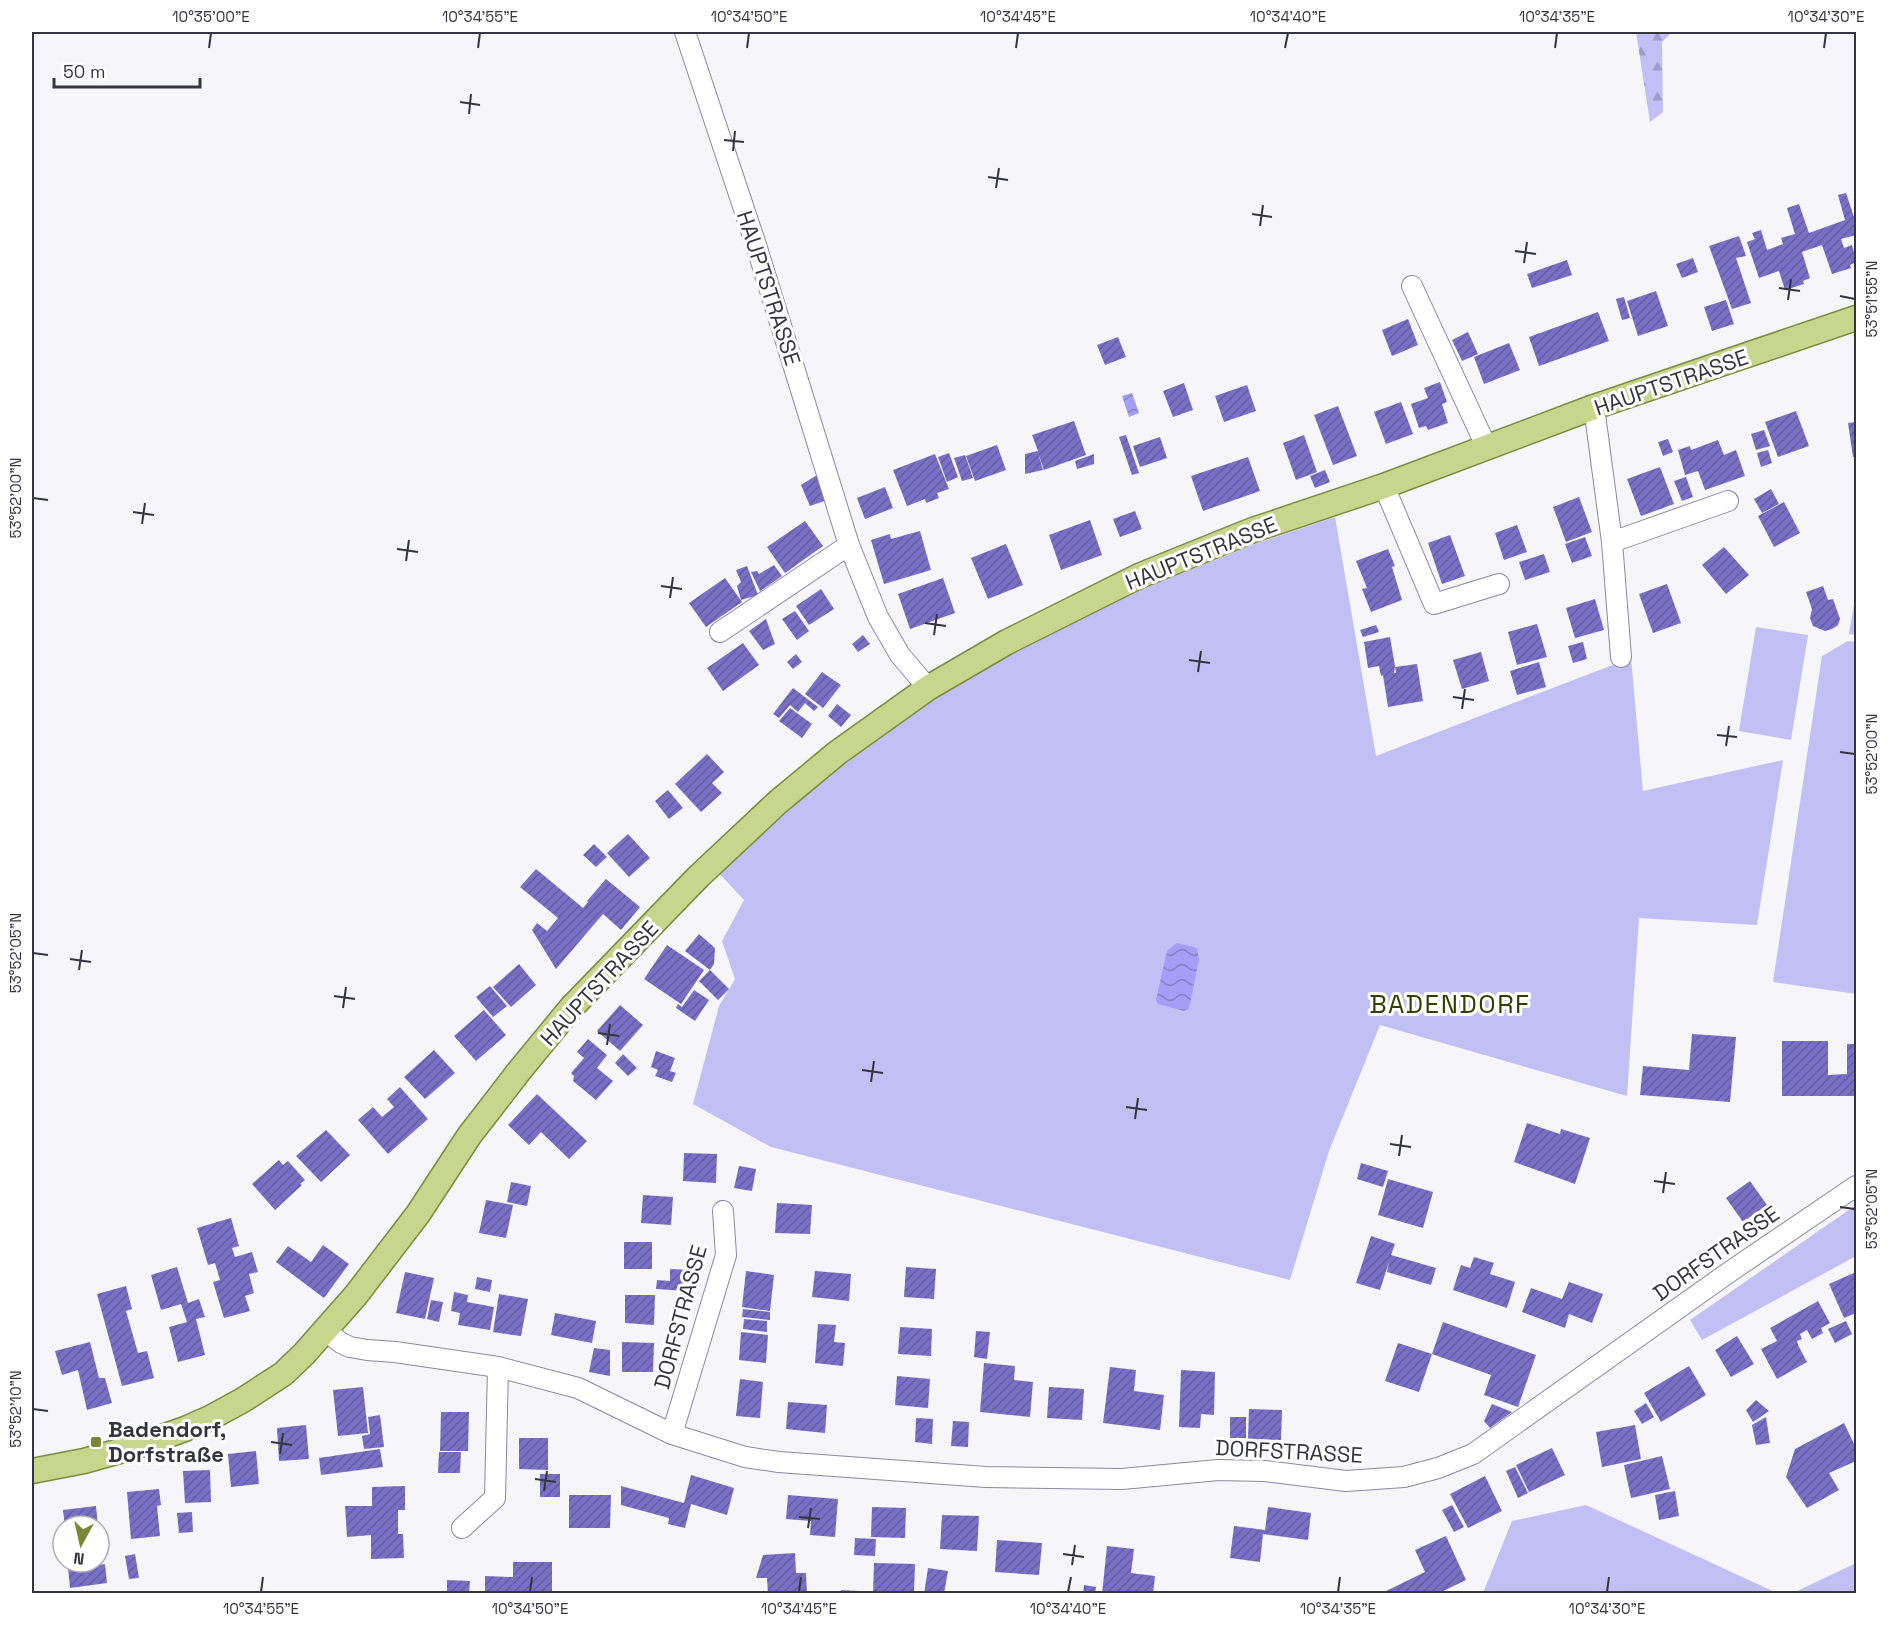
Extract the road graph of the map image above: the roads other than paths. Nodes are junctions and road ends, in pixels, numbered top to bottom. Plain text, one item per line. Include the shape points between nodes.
1 (684, 32) edge
2 (1412, 286) dead end
3 (1857, 318) edge
4 (1594, 407) junction
5 (1487, 448) junction
6 (1384, 486) junction
7 (1728, 501) dead end
8 (1612, 542) junction
9 (849, 545) junction
10 (1499, 584) dead end
11 (720, 632) dead end
12 (1621, 657) dead end
13 (928, 688) junction
14 (1857, 1186) edge
15 (723, 1211) dead end
16 (325, 1330) junction
17 (498, 1367) junction
18 (672, 1434) junction
19 (32, 1471) edge
20 (462, 1528) dead end

1 - 9 street, HAUPTSTRASSE via 756,244
2 - 5 street
3 - 4 main road, HAUPTSTRASSE
4 - 5 main road, HAUPTSTRASSE
4 - 8 street
5 - 6 main road, HAUPTSTRASSE
6 - 10 street via 1434,604
6 - 13 main road, HAUPTSTRASSE via 1263,527 1139,576 1007,642
7 - 8 street
8 - 12 street
9 - 11 street
9 - 13 street, HAUPTSTRASSE via 878,617 900,655
13 - 16 main road, HAUPTSTRASSE via 837,753 778,802 698,877 571,1008 469,1136 378,1267
14 - 18 street, DORFSTRASSE via 1473,1454 1404,1477 1346,1481 1265,1471 1218,1470 1122,1479 986,1477 779,1462 745,1457
15 - 18 street, DORFSTRASSE via 726,1255
16 - 17 street, DORFSTRASSE via 341,1343 367,1350
16 - 19 main road, HAUPTSTRASSE via 283,1374 210,1418 134,1447
17 - 18 street, DORFSTRASSE via 578,1388
17 - 20 street via 495,1498

